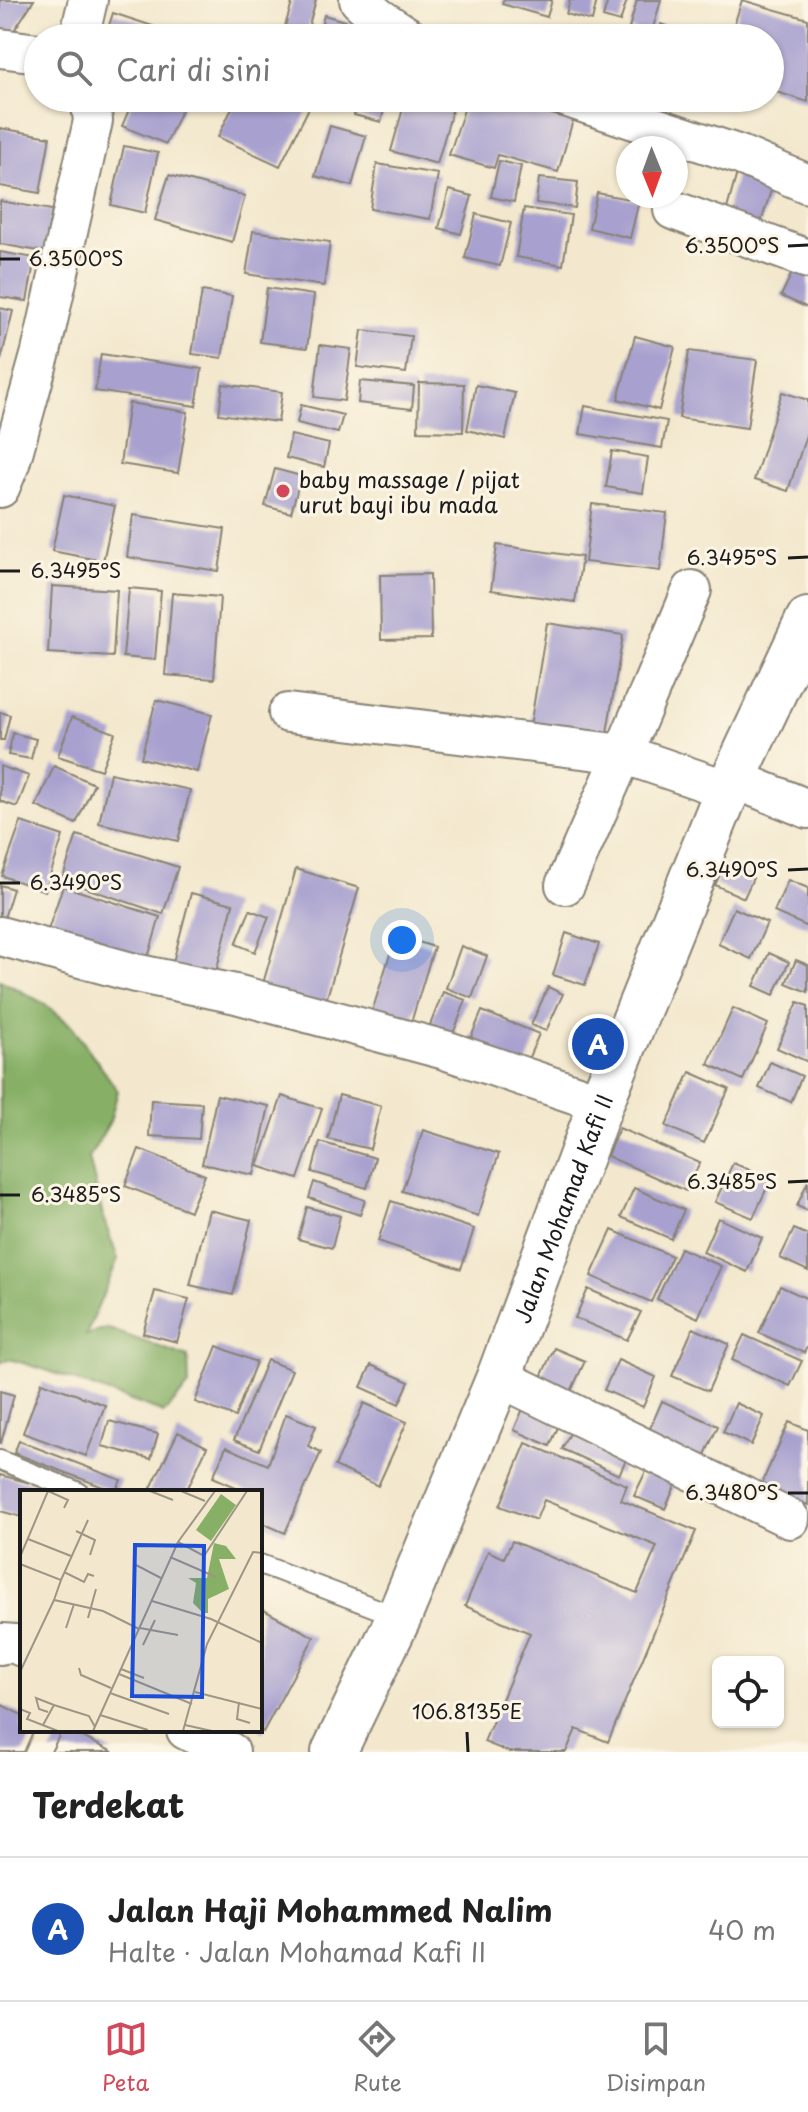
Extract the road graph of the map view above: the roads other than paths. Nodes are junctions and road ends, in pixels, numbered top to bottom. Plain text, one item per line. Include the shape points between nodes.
1 (88, 0) edge
2 (359, 0) edge
3 (82, 24) edge
4 (389, 24) edge
5 (0, 48) edge
6 (24, 51) edge
7 (92, 112) edge
8 (610, 112) edge
9 (808, 184) edge
10 (673, 210) dead end
11 (808, 259) edge
12 (0, 488) edge
13 (692, 590) dead end
14 (808, 620) edge
15 (288, 713) dead end
16 (623, 754) junction
17 (723, 784) junction
18 (808, 809) edge
19 (565, 885) dead end
20 (0, 936) edge
21 (590, 1099) junction
22 (499, 1377) junction
23 (0, 1460) edge
24 (74, 1490) edge
25 (790, 1519) dead end
26 (262, 1565) edge
27 (387, 1612) junction
28 (0, 1645) edge
29 (20, 1646) edge
30 (190, 1732) edge
31 (230, 1752) edge
32 (334, 1752) edge

1 - 3 street
2 - 4 street
5 - 6 street
7 - 12 street via 41,352
8 - 9 street
10 - 11 street
13 - 16 street
14 - 17 main road, Jalan Mohamad Kafi II
15 - 16 street
16 - 17 street
16 - 19 street
17 - 18 street
17 - 21 main road, Jalan Mohamad Kafi II
20 - 21 street via 445,1050
21 - 22 main road, Jalan Mohamad Kafi II
22 - 25 street
22 - 27 main road, Jalan Mohamad Kafi II
23 - 24 lane
26 - 27 lane
27 - 32 main road, Jalan Mohamad Kafi II
28 - 29 street
30 - 31 street

